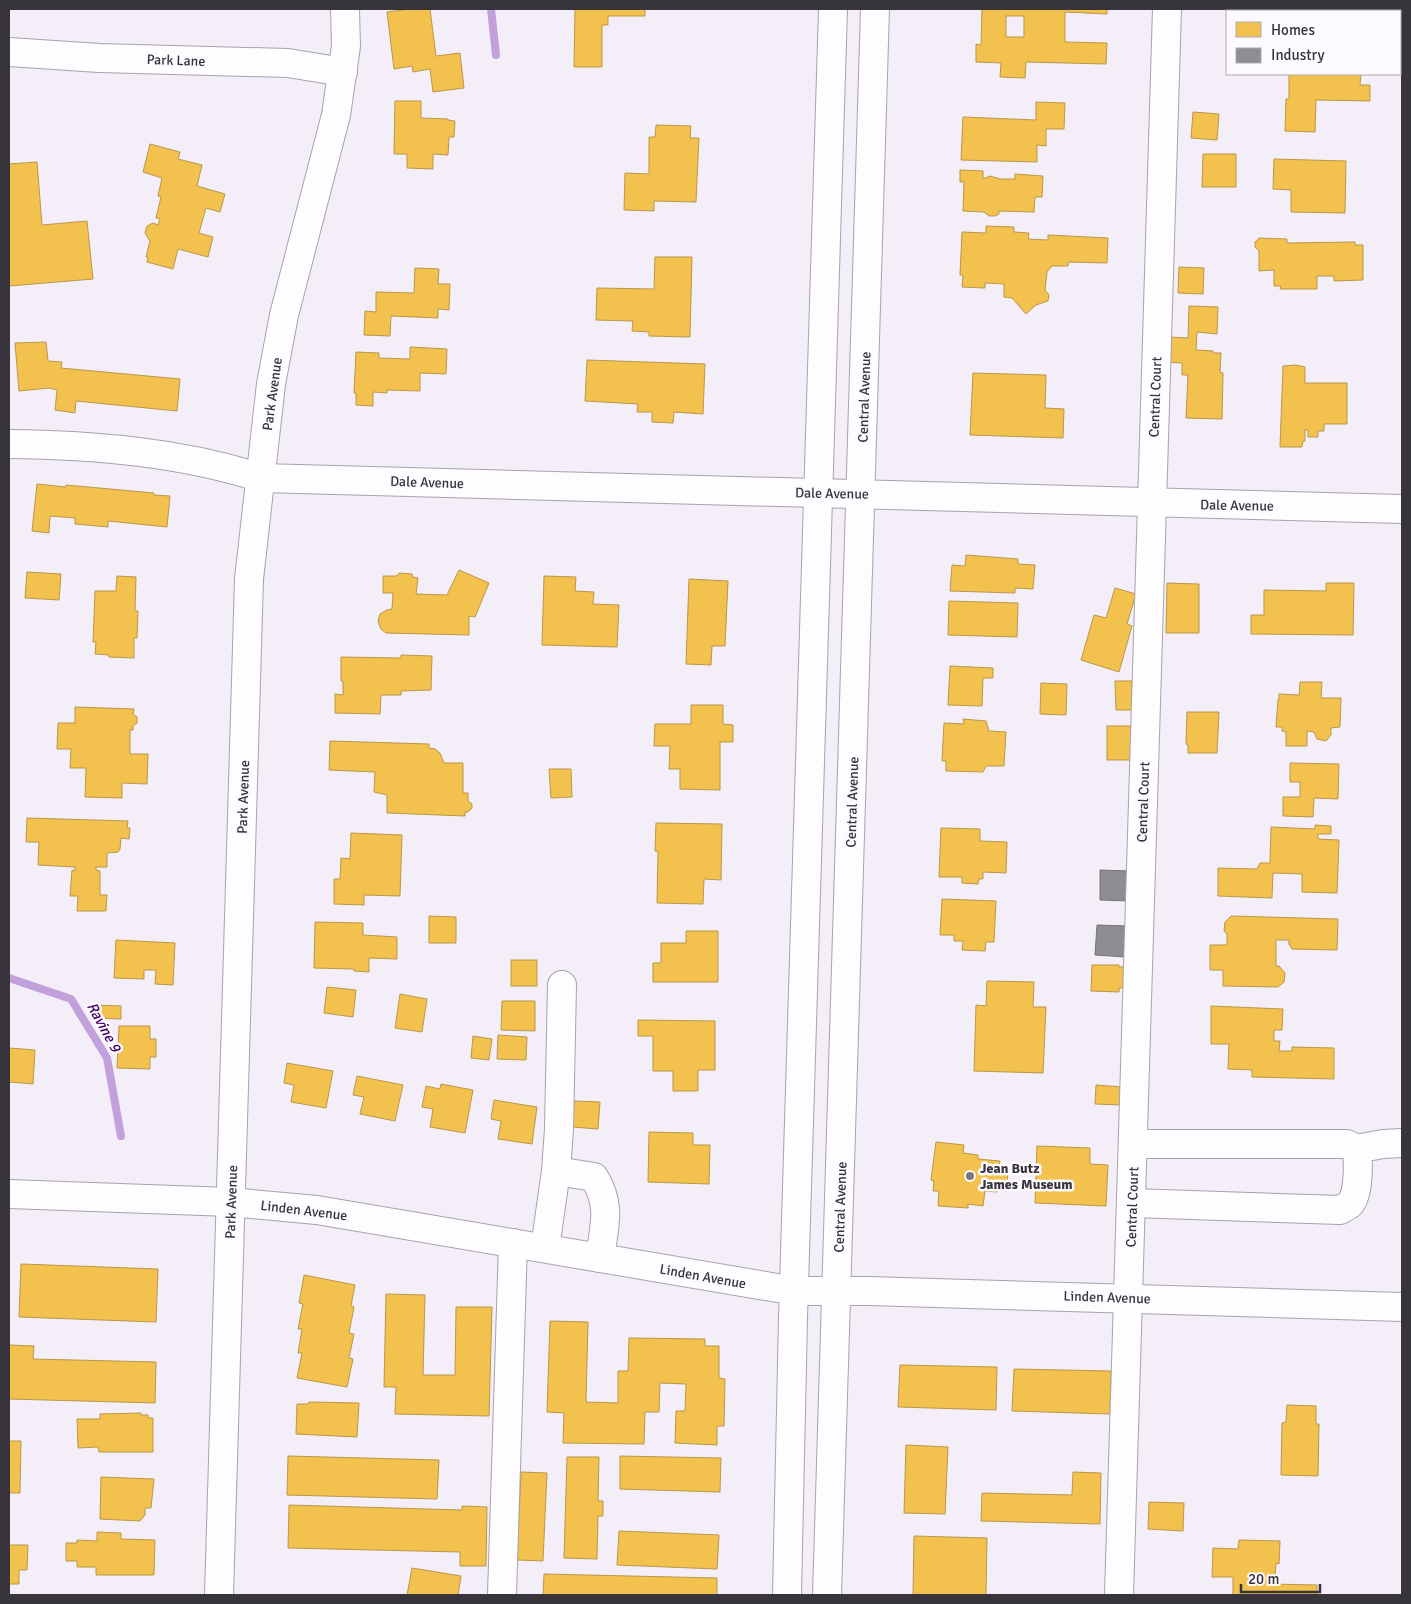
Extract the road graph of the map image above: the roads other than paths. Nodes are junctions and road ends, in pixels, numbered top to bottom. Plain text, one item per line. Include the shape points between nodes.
1 (345, 9) edge
2 (833, 9) edge
3 (875, 9) edge
4 (1167, 9) edge
5 (9, 52) edge
6 (343, 72) junction
7 (830, 94) junction
8 (873, 99) junction
9 (9, 444) edge
10 (261, 478) junction
11 (818, 493) junction
12 (861, 493) junction
13 (1152, 503) junction
14 (1402, 509) edge
15 (562, 985) dead end
16 (1402, 1143) edge
17 (1133, 1144) junction
18 (1356, 1149) junction
19 (556, 1171) junction
20 (9, 1194) edge
21 (230, 1202) junction
22 (1132, 1203) junction
23 (513, 1242) junction
24 (545, 1248) junction
25 (600, 1258) junction
26 (838, 1291) junction
27 (795, 1292) junction
28 (1129, 1298) junction
29 (1402, 1307) edge
30 (219, 1595) edge
31 (502, 1595) edge
32 (787, 1595) edge
33 (827, 1595) edge
34 (1119, 1595) edge

1 - 6 street, Park Avenue
2 - 7 street
3 - 8 street, Central Avenue
4 - 13 street, Central Court
5 - 6 street, Park Lane via 288,63
6 - 10 street, Park Avenue via 336,115 284,315 271,384
7 - 8 street
7 - 11 street
8 - 12 street, Central Avenue
9 - 10 street, Dale Avenue via 130,451 230,468
10 - 11 street, Dale Avenue
10 - 21 street, Park Avenue via 250,579
11 - 12 street, Dale Avenue
11 - 27 street
12 - 13 street, Dale Avenue
12 - 26 street, Central Avenue
13 - 14 street, Dale Avenue
13 - 17 street, Central Court
15 - 19 street
16 - 18 street
17 - 18 street via 1346,1144
17 - 22 street, Central Court
18 - 22 street via 1356,1194 1350,1204 1340,1210
19 - 24 street
19 - 25 street via 594,1177 602,1190 606,1210
20 - 21 street, Linden Avenue
21 - 23 street, Linden Avenue via 317,1210
21 - 30 street, Park Avenue
22 - 28 street, Central Court
23 - 24 street, Linden Avenue
23 - 31 street
24 - 25 street, Linden Avenue
25 - 27 street, Linden Avenue
26 - 27 street, Linden Avenue
26 - 28 street, Linden Avenue
26 - 33 street, Central Avenue
27 - 32 street
28 - 29 street, Linden Avenue
28 - 34 street, Central Court

